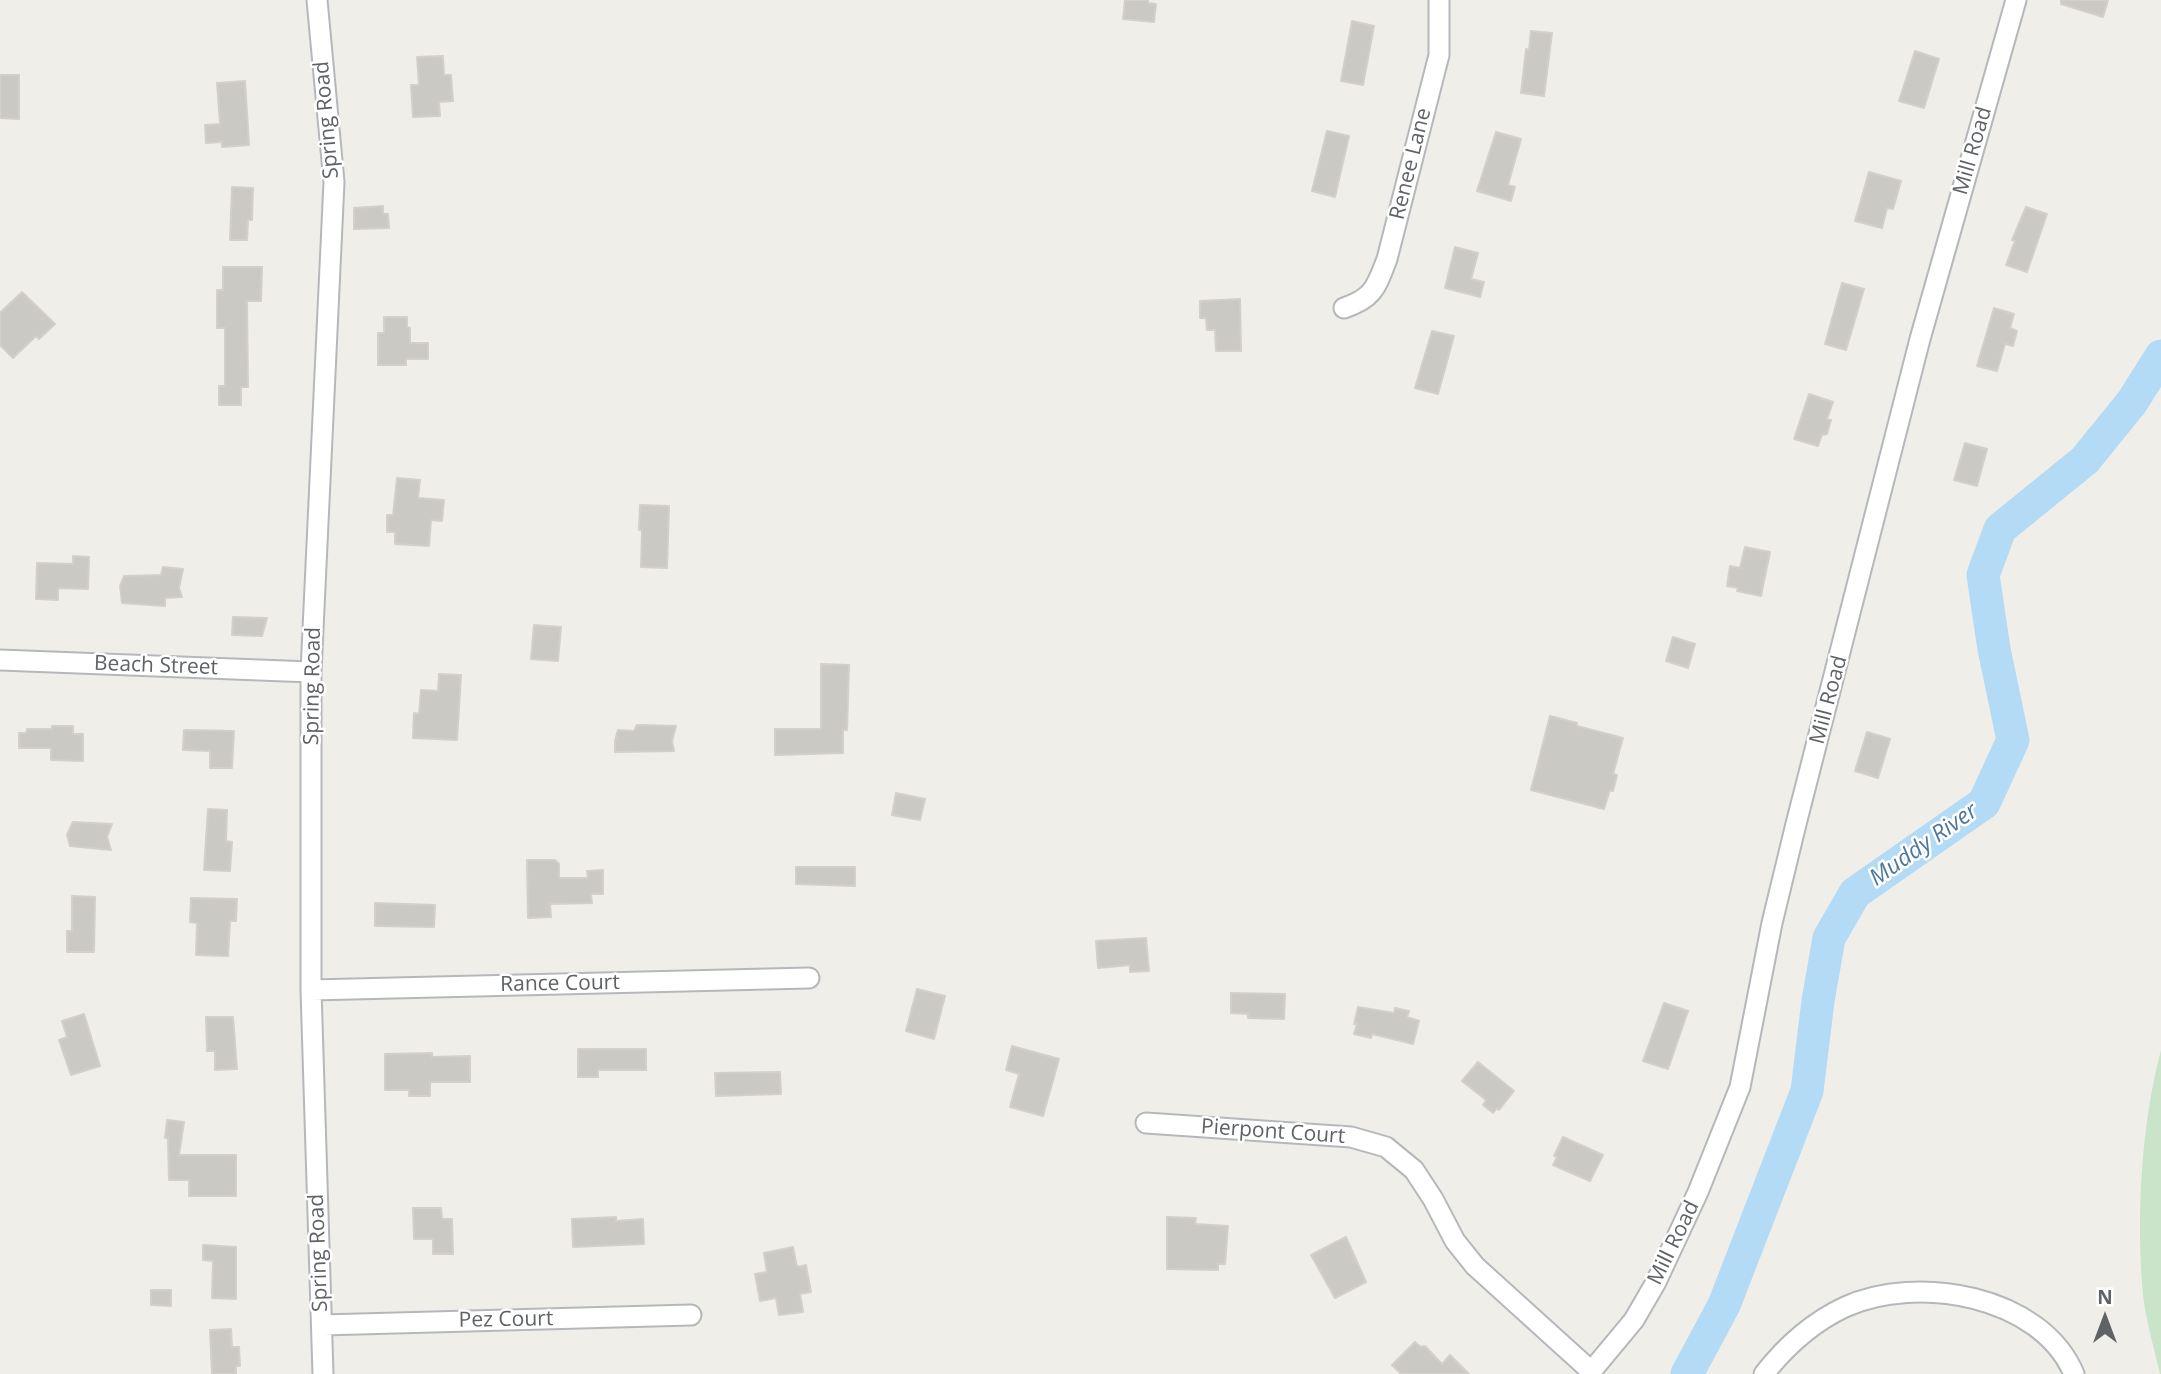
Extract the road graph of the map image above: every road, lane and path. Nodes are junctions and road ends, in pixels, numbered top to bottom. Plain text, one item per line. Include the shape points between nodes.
1 (317, 0) edge
2 (1439, 0) edge
3 (2016, 0) edge
4 (1344, 307) dead end
5 (0, 660) edge
6 (312, 672) junction
7 (809, 978) dead end
8 (311, 990) junction
9 (1146, 1123) dead end
10 (691, 1315) dead end
11 (322, 1325) junction
12 (1590, 1373) edge
13 (323, 1374) edge
14 (1764, 1374) edge
15 (2074, 1374) edge

1 - 6 street, Spring Road via 334,183
2 - 4 street, Renee Lane via 1439,55 1387,259 1376,289 1363,302
3 - 12 street, Mill Road via 1920,339 1796,824 1740,1087 1657,1282 1634,1320
5 - 6 street, Beach Street
6 - 8 street, Spring Road
7 - 8 street, Rance Court
8 - 11 street, Spring Road
9 - 12 street, Pierpont Court via 1351,1137 1387,1147 1414,1170 1475,1266
10 - 11 street, Pez Court
11 - 13 street, Spring Road
14 - 15 street via 1804,1333 1838,1311 1887,1294 1923,1291 2000,1306 2036,1326 2056,1345

